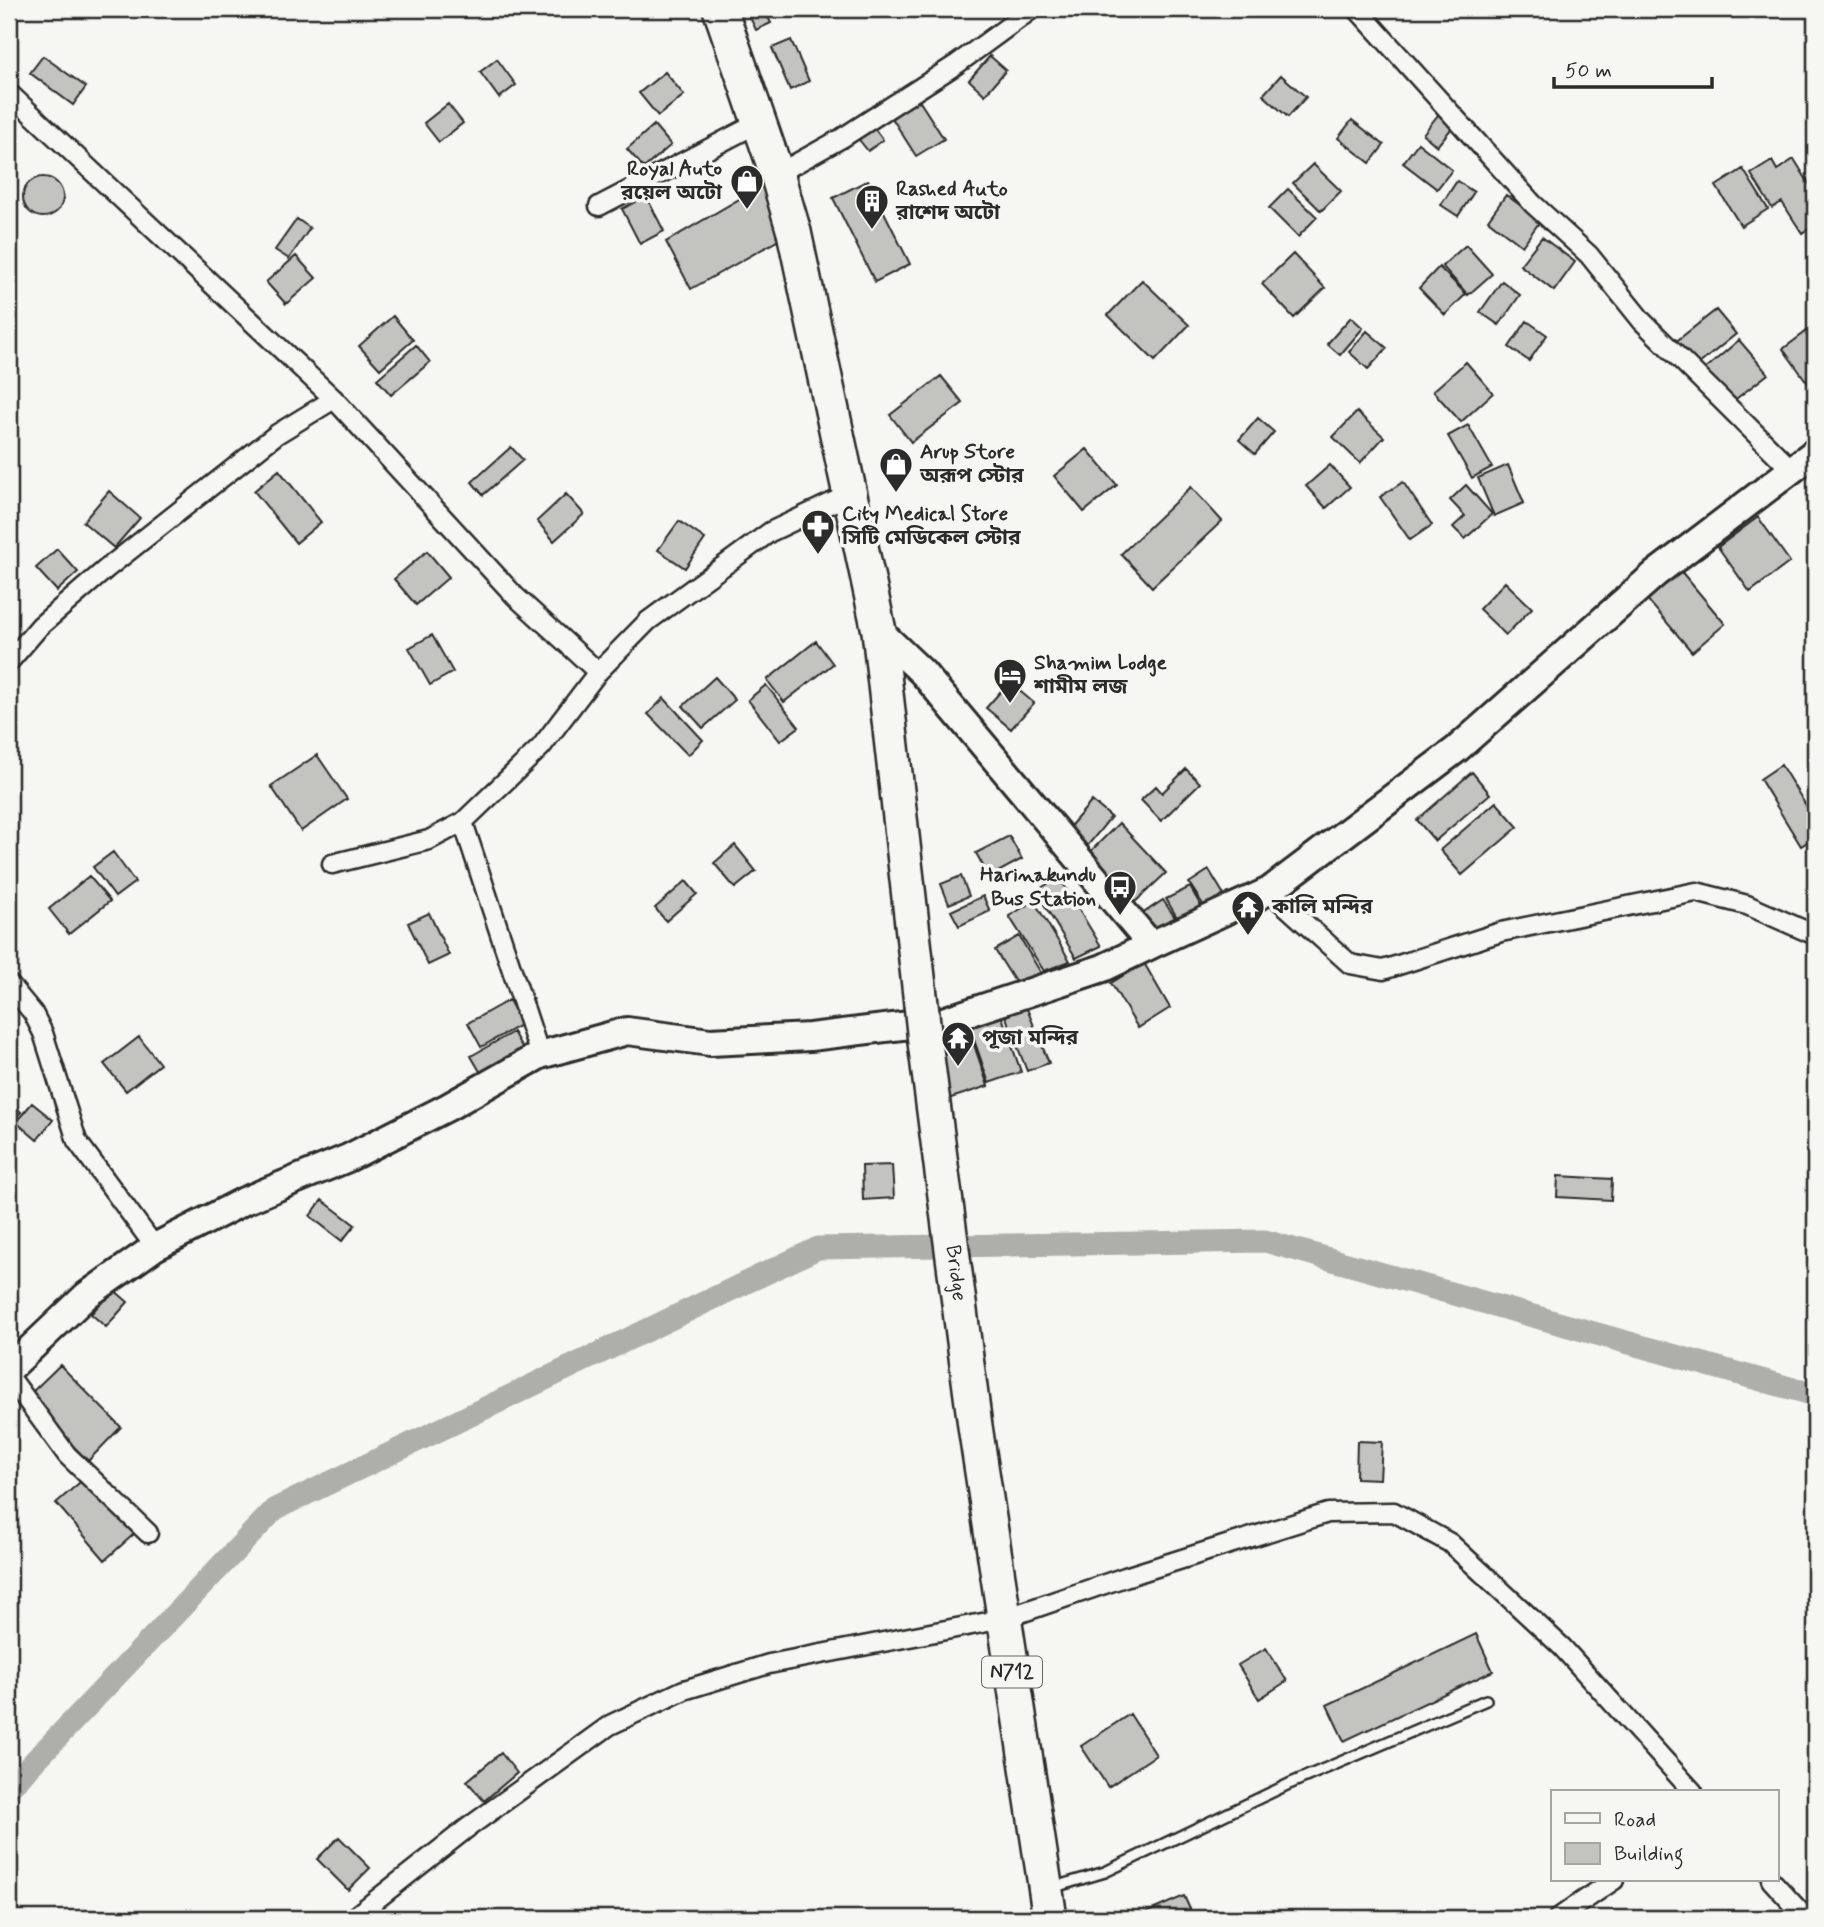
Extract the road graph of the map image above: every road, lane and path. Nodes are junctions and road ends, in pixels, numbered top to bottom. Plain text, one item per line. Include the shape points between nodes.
1 (720, 9) edge
2 (1032, 9) edge
3 (1357, 9) edge
4 (9, 93) edge
5 (760, 122) junction
6 (778, 174) junction
7 (599, 206) dead end
8 (334, 399) junction
9 (1815, 452) edge
10 (1791, 469) junction
11 (850, 495) junction
12 (879, 631) junction
13 (9, 662) edge
14 (597, 672) junction
15 (463, 822) junction
16 (332, 864) dead end
17 (1269, 891) junction
18 (1815, 935) edge
19 (1151, 945) junction
20 (9, 984) edge
21 (540, 1055) junction
22 (155, 1247) junction
23 (9, 1369) edge
24 (9, 1376) edge
25 (148, 1533) dead end
26 (1003, 1619) junction
27 (1486, 1700) dead end
28 (1691, 1790) edge
29 (1611, 1882) edge
30 (1774, 1882) edge
31 (1048, 1904) edge
32 (353, 1918) edge
33 (1558, 1918) edge
34 (1806, 1918) edge

1 - 5 highway, N712
2 - 6 street via 957,64
3 - 10 street via 1533,204 1589,255 1642,321
4 - 8 street
5 - 6 highway, N712
5 - 7 street
6 - 11 highway, N712 via 827,376
8 - 13 street via 277,434 106,569 40,626
8 - 14 street via 515,596
9 - 10 street
10 - 17 street via 1656,574 1457,749
11 - 12 highway, N712
11 - 14 street via 770,532 648,621
12 - 19 street via 923,673
12 - 26 highway, Bridge / N712, bridge via 925,1042
14 - 15 street via 541,747
15 - 16 street via 429,840
15 - 21 street
17 - 18 street via 1350,964 1383,970 1501,932 1696,892 1747,905
17 - 19 street
19 - 21 street via 1103,968 943,1021 810,1037 710,1042 627,1031
20 - 22 street via 43,1033 77,1141
21 - 22 street via 370,1146 244,1201
22 - 23 street via 87,1295
24 - 25 street via 67,1455
26 - 28 street via 1328,1513 1394,1512 1450,1543 1562,1647
26 - 31 highway, N712
26 - 32 street via 769,1664 684,1690 610,1725
27 - 31 lane via 1289,1784
29 - 33 street
30 - 34 street

